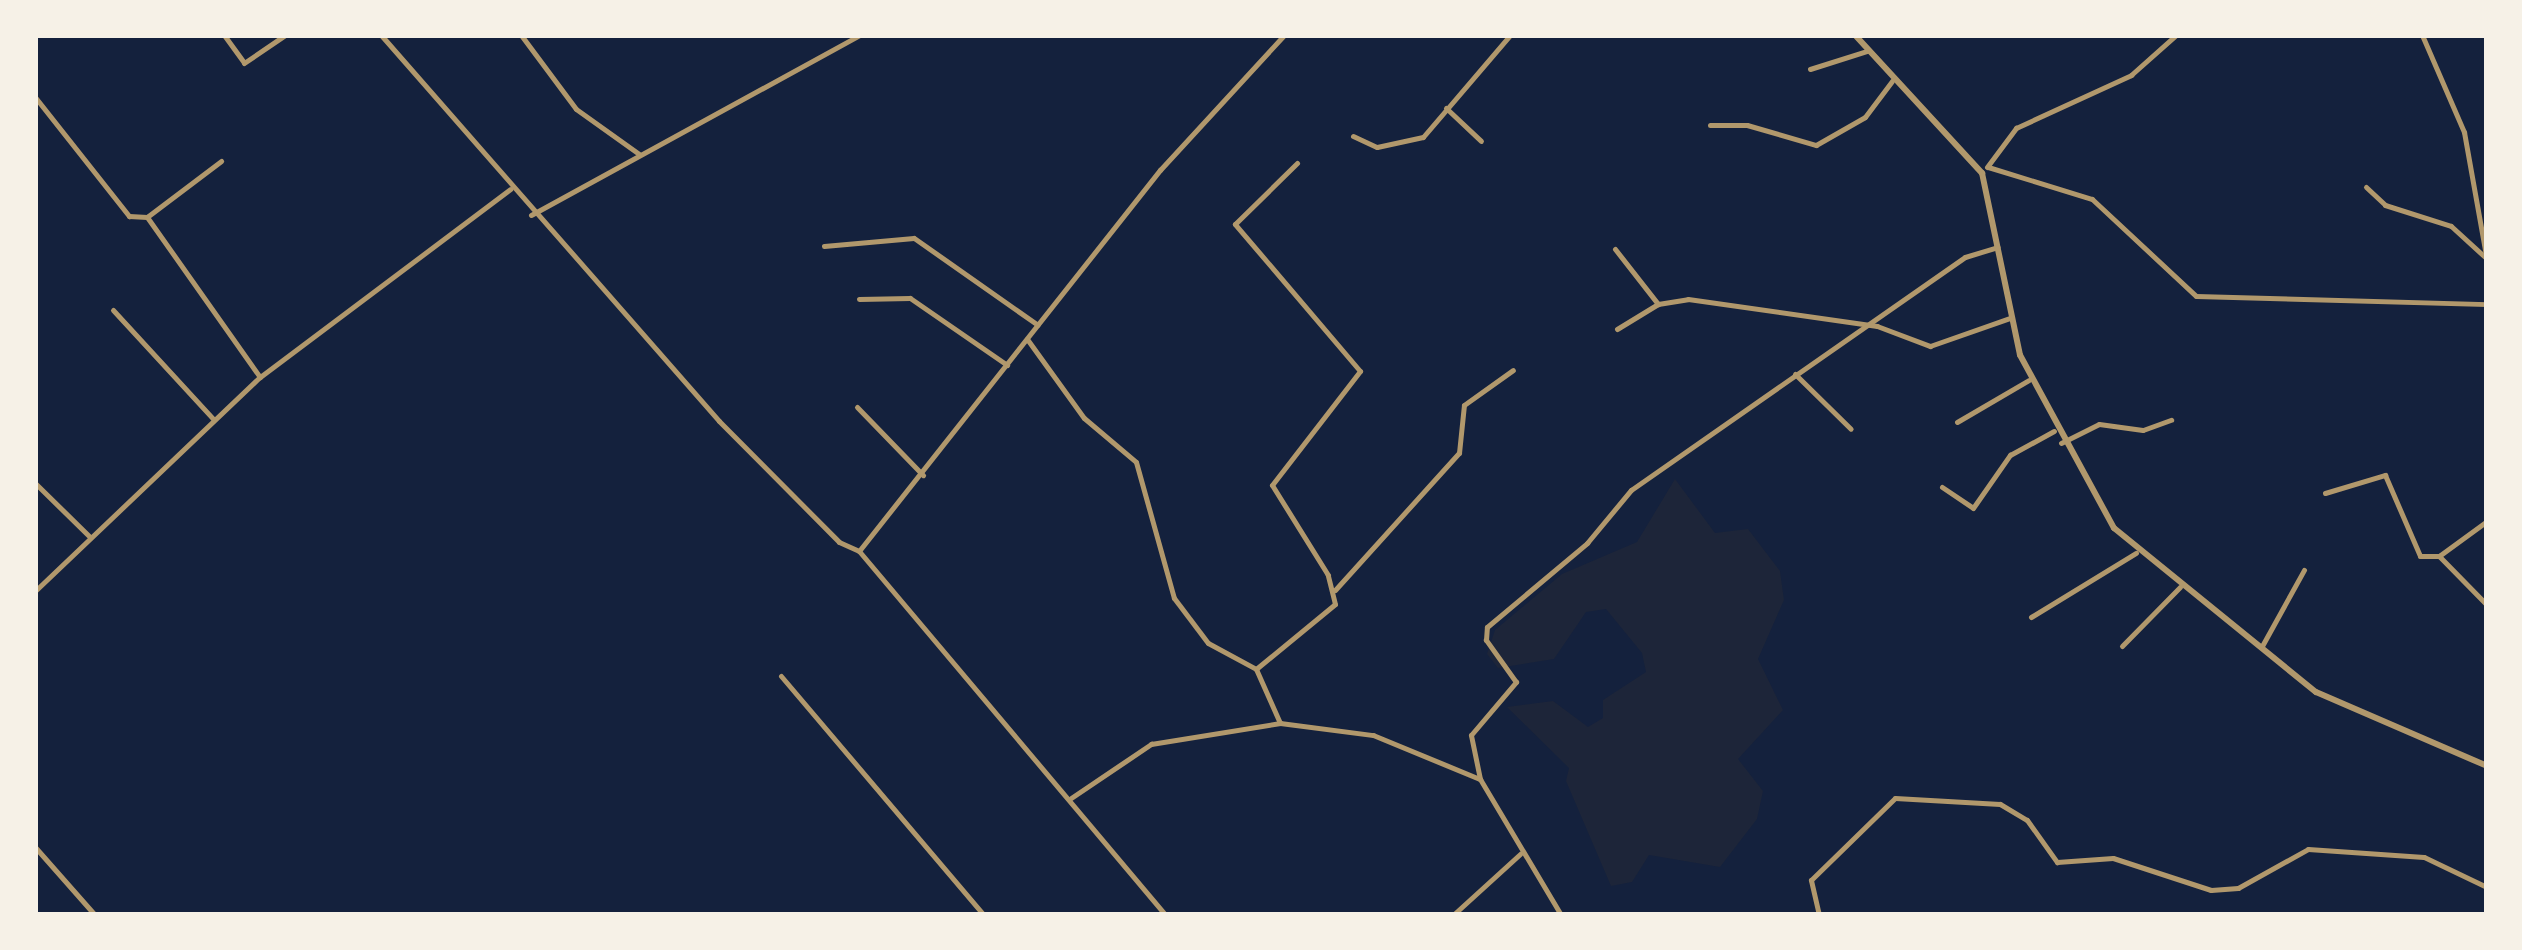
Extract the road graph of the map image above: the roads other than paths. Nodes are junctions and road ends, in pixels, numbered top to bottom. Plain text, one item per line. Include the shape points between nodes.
1 (224, 35) edge
2 (284, 35) edge
3 (382, 35) edge
4 (522, 35) edge
5 (860, 35) edge
6 (1284, 35) edge
7 (1510, 35) edge
8 (1855, 35) edge
9 (2176, 35) edge
10 (2422, 35) edge
11 (1867, 51) junction
12 (1810, 69) dead end
13 (1892, 82) junction
14 (35, 96) edge
15 (1446, 108) junction
16 (1710, 125) dead end
17 (1353, 136) dead end
18 (1481, 141) dead end
19 (639, 154) junction
20 (220, 162) dead end
21 (1297, 163) dead end
22 (1985, 170) junction
23 (2366, 186) dead end
24 (510, 189) junction
25 (532, 215) junction
26 (147, 217) junction
27 (824, 246) dead end
28 (1996, 246) junction
29 (1615, 250) dead end
30 (2487, 260) edge
31 (859, 299) dead end
32 (1658, 304) junction
33 (2487, 304) edge
34 (114, 310) dead end
35 (2010, 318) junction
36 (1038, 324) junction
37 (1877, 326) junction
38 (1617, 330) dead end
39 (1026, 339) junction
40 (1006, 365) junction
41 (1513, 370) dead end
42 (1795, 374) junction
43 (260, 377) junction
44 (2029, 380) junction
45 (857, 407) dead end
46 (214, 420) junction
47 (2172, 420) dead end
48 (1957, 422) dead end
49 (1852, 429) dead end
50 (2054, 431) junction
51 (2061, 443) junction
52 (923, 475) junction
53 (35, 483) edge
54 (1942, 487) dead end
55 (2324, 493) dead end
56 (2487, 521) edge
57 (89, 536) junction
58 (859, 551) junction
59 (2136, 553) junction
60 (2439, 556) junction
61 (2304, 570) dead end
62 (2180, 587) junction
63 (1335, 590) junction
64 (35, 591) edge
65 (2487, 605) edge
66 (2031, 617) dead end
67 (2122, 646) dead end
68 (2262, 646) junction
69 (1256, 669) junction
70 (781, 676) dead end
71 (1280, 723) junction
72 (2487, 766) edge
73 (1480, 780) junction
74 (1071, 798) junction
75 (35, 847) edge
76 (1520, 854) junction
77 (2487, 887) edge
78 (95, 915) edge
79 (984, 915) edge
80 (1166, 915) edge
81 (1454, 915) edge
82 (1561, 915) edge
83 (1820, 915) edge

1 - 2 street via 244,62
3 - 24 street
4 - 19 street via 576,109
5 - 19 street
6 - 36 street via 1160,170
7 - 15 street
8 - 11 street
9 - 22 street via 2130,75 2016,128
10 - 30 street via 2464,132
11 - 12 street
11 - 13 street
13 - 16 street via 1865,117 1816,145 1747,125
13 - 22 street
14 - 26 street via 102,189 124,212
15 - 17 street via 1403,148
15 - 18 street
19 - 25 street
20 - 26 street
21 - 63 street via 1234,222 1360,366 1272,485
22 - 28 street
22 - 33 street via 2092,199 2196,296
23 - 30 street via 2386,205 2451,226
24 - 25 street
24 - 43 street
25 - 58 street via 790,497
26 - 43 street
27 - 36 street via 914,238
28 - 35 street
28 - 37 street via 1965,258
29 - 32 street
31 - 40 street via 910,298
32 - 37 street via 1708,300
32 - 38 street
34 - 46 street
35 - 37 street via 1930,346
35 - 44 street
36 - 39 street
37 - 42 street
39 - 40 street
39 - 69 street via 1084,418 1136,462 1183,614 1220,653
40 - 52 street
41 - 63 street via 1464,405 1460,453
42 - 49 street
42 - 73 street via 1631,490 1587,543 1487,627 1486,640 1516,682 1471,735
43 - 46 street
44 - 48 street
44 - 50 street
45 - 52 street
46 - 57 street
47 - 51 street via 2144,430 2098,424
50 - 51 street
50 - 54 street via 2010,455 1973,508
51 - 59 street
52 - 58 street
53 - 57 street
55 - 60 street via 2385,475 2410,550
56 - 60 street
57 - 64 street
58 - 74 street
59 - 62 street
59 - 66 street
60 - 65 street
61 - 68 street
62 - 67 street
62 - 68 street
63 - 69 street via 1332,611
68 - 72 street via 2351,712
69 - 71 street
70 - 79 street
71 - 73 street via 1373,735
71 - 74 street via 1160,740
73 - 76 street
74 - 80 street
75 - 78 street
76 - 81 street
76 - 82 street
77 - 83 street via 2424,857 2319,849 2238,888 2211,890 2113,858 2056,862 2027,820 2000,804 1895,798 1811,880

